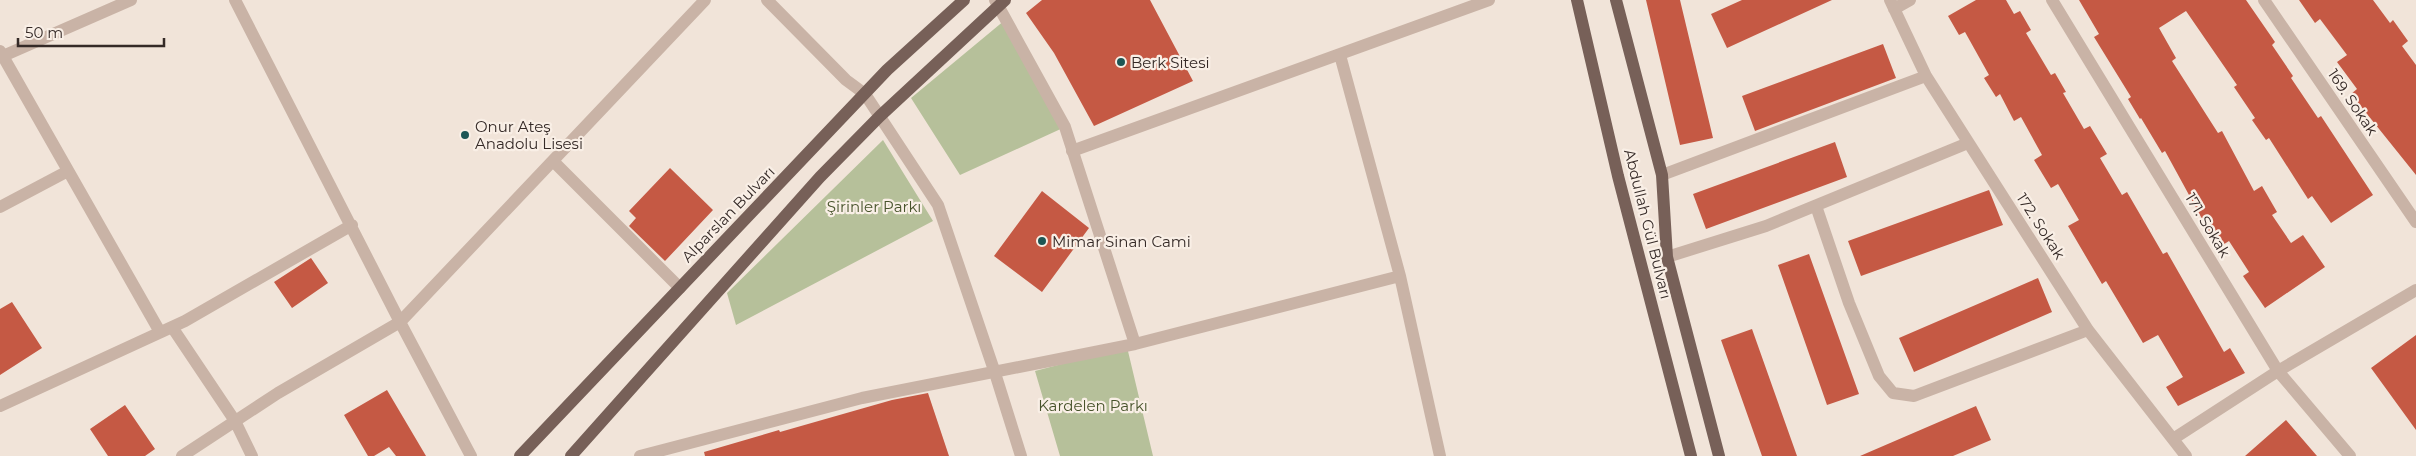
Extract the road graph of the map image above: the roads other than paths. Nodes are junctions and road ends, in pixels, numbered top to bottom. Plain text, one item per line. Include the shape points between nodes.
1 (131, 0) edge
2 (235, 0) edge
3 (705, 0) edge
4 (767, 0) edge
5 (964, 0) edge
6 (1489, 0) edge
7 (1577, 0) edge
8 (1616, 0) edge
9 (1910, 0) edge
10 (2052, 0) edge
11 (2264, 0) edge
12 (999, 2) edge
13 (1892, 4) edge
14 (1, 54) edge
15 (1340, 55) junction
16 (1926, 76) junction
17 (865, 94) junction
18 (880, 116) junction
19 (1968, 144) junction
20 (1072, 151) junction
21 (553, 161) junction
22 (68, 171) junction
23 (1662, 174) junction
24 (1816, 206) junction
25 (0, 207) edge
26 (2416, 222) edge
27 (352, 225) junction
28 (1667, 257) junction
29 (1400, 276) junction
30 (680, 288) junction
31 (2416, 290) edge
32 (400, 322) junction
33 (166, 330) junction
34 (2088, 330) junction
35 (1135, 344) junction
36 (2278, 371) junction
37 (996, 373) junction
38 (0, 406) edge
39 (236, 421) junction
40 (2173, 439) junction
41 (575, 454) edge
42 (182, 456) edge
43 (252, 456) edge
44 (471, 456) edge
45 (520, 456) edge
46 (640, 456) edge
47 (1021, 456) edge
48 (1440, 456) edge
49 (1691, 456) edge
50 (1719, 456) edge
51 (2186, 456) edge
52 (2350, 456) edge

1 - 14 street
2 - 27 street
3 - 21 street
4 - 17 street via 846,80
5 - 17 main road, Alparslan Bulvarı via 886,70
6 - 15 street
7 - 49 main road, Abdullah Gül Bulvarı via 1618,176
8 - 23 main road, Abdullah Gül Bulvarı
9 - 13 street
10 - 36 street, 171. Sokak
11 - 26 street, 169. Sokak
12 - 18 main road
12 - 20 street via 1005,20 1065,127
13 - 16 street, 172. Sokak
14 - 22 street
15 - 20 street
15 - 29 street
16 - 19 street, 172. Sokak
16 - 23 street
17 - 18 street
17 - 30 main road, Alparslan Bulvarı
18 - 37 street via 938,204
18 - 41 main road via 820,177
19 - 24 street
19 - 34 street, 172. Sokak
20 - 35 street
21 - 30 street
21 - 32 street
22 - 25 street
22 - 33 street
23 - 28 main road, Abdullah Gül Bulvarı
24 - 28 street via 1766,226
24 - 34 street via 1879,376 1893,393 1914,396
27 - 32 street
27 - 33 street
28 - 50 main road, Abdullah Gül Bulvarı
29 - 35 street
29 - 48 street
30 - 45 main road, Alparslan Bulvarı
31 - 36 street
32 - 39 street
32 - 44 street
33 - 38 street
33 - 39 street
34 - 40 street, 172. Sokak
35 - 37 street
36 - 40 street
36 - 52 street, 171. Sokak
37 - 46 street via 862,398
37 - 47 street
39 - 42 street
39 - 43 street
40 - 51 street, 172. Sokak

